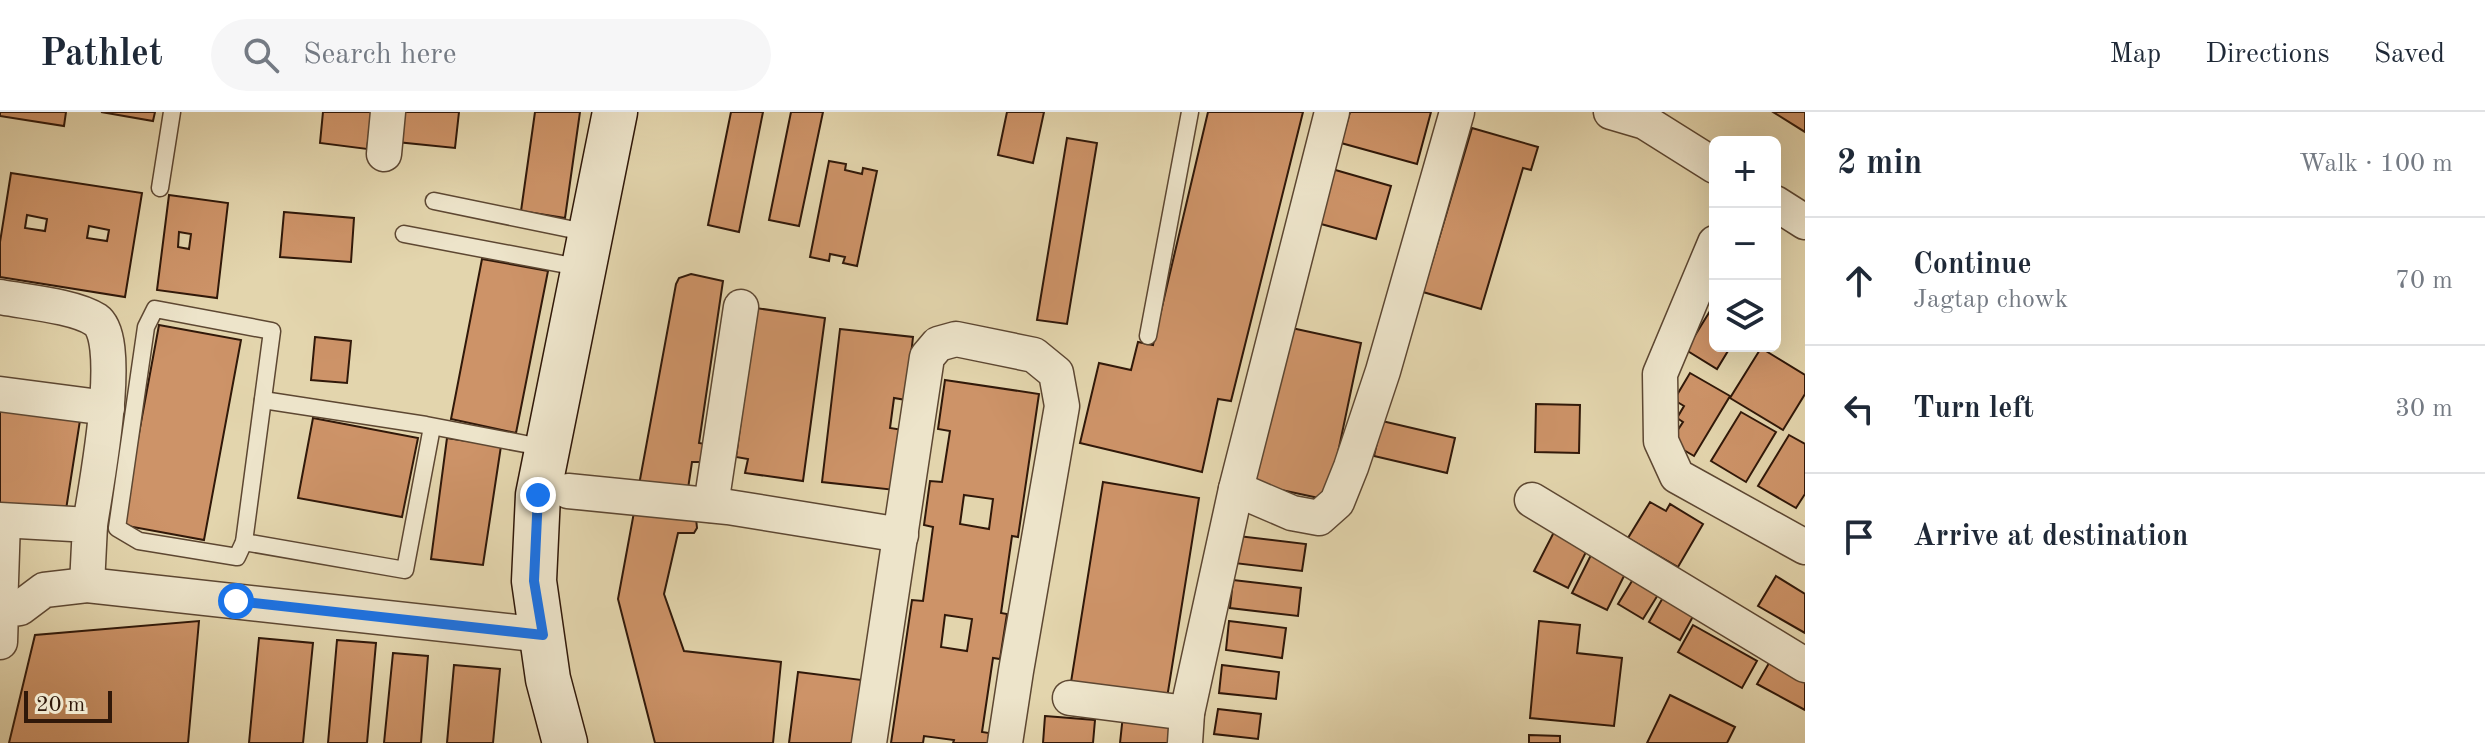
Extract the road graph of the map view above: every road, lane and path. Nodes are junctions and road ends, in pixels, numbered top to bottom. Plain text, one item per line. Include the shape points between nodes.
1 (172, 112) edge
2 (388, 112) edge
3 (615, 112) edge
4 (637, 112) edge
5 (1190, 112) edge
6 (1332, 112) edge
7 (1457, 112) edge
8 (1611, 112) edge
9 (384, 154) dead end
10 (1709, 162) edge
11 (160, 188) dead end
12 (434, 201) dead end
13 (1781, 207) edge
14 (1805, 222) edge
15 (404, 234) dead end
16 (587, 250) junction
17 (1709, 257) edge
18 (0, 297) edge
19 (741, 307) dead end
20 (1148, 336) dead end
21 (0, 394) edge
22 (263, 400) junction
23 (107, 408) junction
24 (432, 427) junction
25 (548, 448) junction
26 (1236, 489) junction
27 (568, 491) junction
28 (1532, 500) dead end
29 (711, 505) junction
30 (1, 520) edge
31 (90, 525) junction
32 (901, 535) junction
33 (244, 542) junction
34 (1805, 547) edge
35 (87, 585) junction
36 (5, 618) edge
37 (543, 635) junction
38 (1805, 665) edge
39 (1070, 698) dead end
40 (1186, 728) edge
41 (565, 743) edge
42 (584, 743) edge
43 (869, 743) edge
44 (1005, 743) edge

1 - 11 lane
2 - 9 street
3 - 16 main road
4 - 27 main road
5 - 20 lane
6 - 26 street
7 - 26 street via 1383,371 1337,502 1319,518 1292,513
8 - 10 street via 1645,122
12 - 16 lane
13 - 14 street
15 - 16 lane
16 - 25 main road
17 - 34 street via 1660,374 1661,441 1677,476
18 - 23 street via 82,312 99,322 108,345
19 - 29 street
21 - 23 street
22 - 24 lane
22 - 33 lane
22 - 33 lane via 272,331 155,309 146,327 117,528 139,541 237,557
23 - 31 street
24 - 25 lane
24 - 33 lane via 405,570
25 - 37 main road via 538,495 534,581
26 - 40 street
27 - 29 street
27 - 42 main road via 559,588
28 - 38 street
29 - 32 street
30 - 31 street
30 - 36 street
31 - 35 street
32 - 43 street
32 - 44 street via 927,357 938,344 956,339 1034,355 1056,373 1062,406
35 - 36 street via 44,590
35 - 37 street
37 - 41 main road
39 - 40 street

